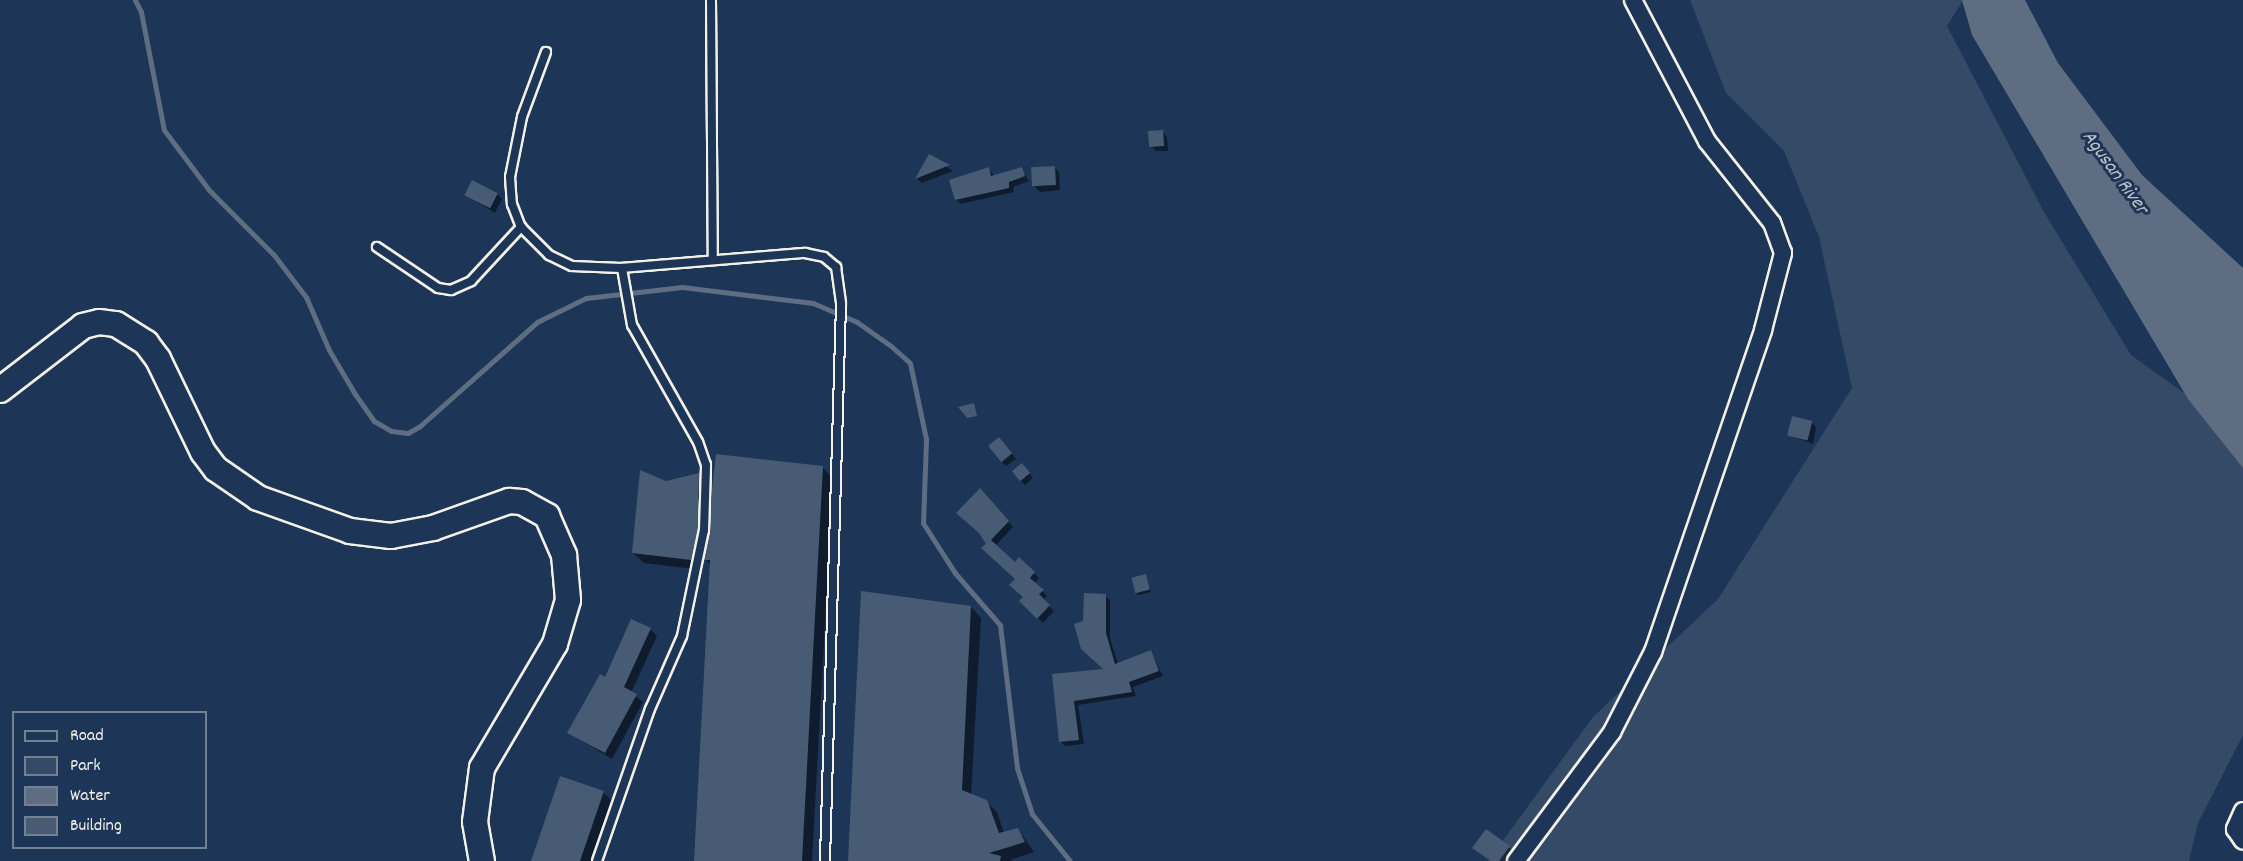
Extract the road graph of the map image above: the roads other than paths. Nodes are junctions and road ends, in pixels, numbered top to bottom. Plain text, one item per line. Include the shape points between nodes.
1 (711, 0) edge
2 (1633, 0) edge
3 (546, 52) dead end
4 (521, 227) junction
5 (377, 247) dead end
6 (713, 258) junction
7 (622, 268) junction
8 (0, 390) edge
9 (2243, 811) edge
10 (2243, 841) edge
11 (482, 861) edge
12 (597, 861) edge
13 (825, 861) edge
14 (1516, 861) edge

1 - 6 lane
2 - 14 street via 1707,141 1772,223 1783,253 1759,341 1653,652 1612,732
3 - 4 lane via 522,117 510,177 512,204
4 - 5 lane via 477,276 452,290 438,288
4 - 7 lane via 543,250 572,266
6 - 7 lane
6 - 13 lane via 816,254 836,267 841,304
7 - 12 lane via 632,325 698,442 706,465 704,530 682,636 650,709
8 - 11 main road via 83,326 99,322 116,324 146,342 158,359 203,452 216,469 258,498 350,531 391,536 433,528 509,501 522,502 547,516 564,555 568,600 555,644 482,768 474,822
9 - 10 street via 2235,829

